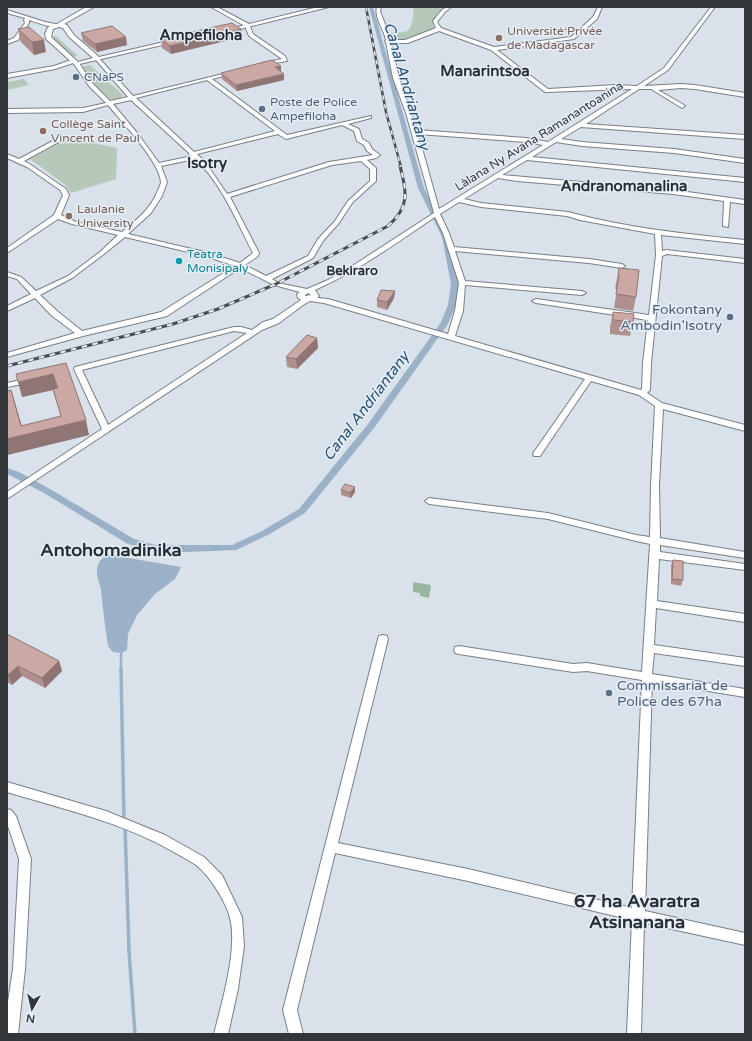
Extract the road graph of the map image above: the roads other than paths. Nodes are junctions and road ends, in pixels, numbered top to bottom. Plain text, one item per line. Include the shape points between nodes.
1 (91, 7) edge
2 (96, 7) edge
3 (213, 7) edge
4 (314, 7) edge
5 (326, 7) edge
6 (379, 7) edge
7 (449, 7) edge
8 (600, 7) edge
9 (713, 7) edge
10 (7, 12) edge
11 (44, 23) joint
12 (28, 24) junction
13 (245, 24) junction
14 (64, 25) junction
15 (439, 28) junction
16 (50, 29) junction
17 (216, 31) edge
18 (182, 38) edge
19 (387, 41) junction
20 (7, 43) edge
21 (496, 49) junction
22 (97, 59) junction
23 (75, 63) junction
24 (260, 66) edge
25 (237, 71) edge
26 (7, 76) edge
27 (208, 78) junction
28 (639, 87) junction
29 (651, 88) junction
30 (745, 95) edge
31 (131, 97) junction
32 (110, 104) junction
33 (682, 106) dead end
34 (7, 110) edge
35 (368, 117) dead end
36 (342, 123) junction
37 (580, 124) junction
38 (278, 132) junction
39 (414, 132) junction
40 (745, 137) edge
41 (62, 138) dead end
42 (552, 142) junction
43 (193, 155) junction
44 (7, 156) edge
45 (526, 158) junction
46 (362, 159) junction
47 (20, 161) junction
48 (745, 161) edge
49 (158, 165) junction
50 (498, 176) junction
51 (745, 180) edge
52 (226, 196) junction
53 (458, 200) junction
54 (727, 200) junction
55 (745, 202) edge
56 (437, 214) junction
57 (57, 216) junction
58 (726, 226) dead end
59 (658, 233) junction
60 (121, 235) junction
61 (745, 242) edge
62 (450, 249) junction
63 (7, 251) edge
64 (659, 255) junction
65 (745, 262) edge
66 (240, 265) junction
67 (622, 266) dead end
68 (7, 274) edge
69 (266, 279) junction
70 (462, 283) junction
71 (292, 288) junction
72 (312, 293) junction
73 (582, 293) dead end
74 (36, 295) junction
75 (301, 296) junction
76 (308, 299) junction
77 (536, 301) dead end
78 (325, 302) junction
79 (7, 309) edge
80 (652, 318) junction
81 (261, 328) junction
82 (253, 332) junction
83 (81, 334) junction
84 (451, 337) junction
85 (7, 355) edge
86 (36, 378) edge
87 (589, 378) junction
88 (7, 385) edge
89 (642, 393) junction
90 (659, 405) junction
91 (745, 428) edge
92 (106, 429) junction
93 (537, 454) dead end
94 (7, 496) edge
95 (429, 501) dead end
96 (655, 542) junction
97 (655, 555) junction
98 (745, 555) edge
99 (745, 567) edge
100 (652, 604) junction
101 (745, 618) edge
102 (383, 639) dead end
103 (650, 648) junction
104 (459, 650) dead end
105 (745, 662) edge
106 (647, 676) junction
107 (745, 693) edge
108 (7, 787) edge
109 (7, 814) edge
110 (332, 847) junction
111 (639, 916) junction
112 (745, 939) edge
113 (11, 1034) edge
114 (221, 1034) edge
115 (296, 1034) edge
116 (634, 1034) edge

1 - 14 main road
2 - 14 main road
3 - 13 street
4 - 13 main road
5 - 13 main road
6 - 19 street
7 - 15 street via 442,11 435,22
8 - 21 street via 595,18 572,38
9 - 28 street, Làlana Ny Avana Ramanantoanina via 666,69
10 - 12 street
11 - 12 street
11 - 14 main road
12 - 16 street
12 - 20 street via 16,38
13 - 17 main road
13 - 24 street via 251,35 285,60
14 - 16 main road via 57,32
14 - 22 main road via 71,36
15 - 19 street via 406,42
15 - 21 street
16 - 23 main road via 48,38
18 - 22 main road
19 - 39 street
21 - 28 street via 547,91
22 - 23 main road
22 - 31 street
23 - 26 street
23 - 32 street via 90,85
25 - 27 street
27 - 31 street
27 - 38 street
28 - 29 street
28 - 37 street, Làlana Ny Avana Ramanantoanina
29 - 30 street via 696,87
29 - 33 street
31 - 32 street
31 - 43 street
32 - 34 street via 83,110
32 - 49 street
35 - 36 street
36 - 38 street via 286,137
36 - 46 street via 357,130 359,140 367,144 369,150 377,155 374,158
37 - 40 street
37 - 42 street, Làlana Ny Avana Ramanantoanina
38 - 43 street
39 - 42 street
39 - 56 street
41 - 47 street
42 - 45 street, Làlana Ny Avana Ramanantoanina
42 - 48 street via 674,151
43 - 49 street
43 - 52 street via 204,164
44 - 47 street
45 - 50 street, Làlana Ny Avana Ramanantoanina
45 - 51 street
46 - 52 street via 331,163
46 - 69 street via 373,168 373,181 350,202 320,240 311,257
47 - 57 street via 63,189 66,198
49 - 60 street via 164,182 160,196 149,212
50 - 53 street, Làlana Ny Avana Ramanantoanina
50 - 54 street via 673,192
52 - 66 street via 256,253 254,258
53 - 56 street, Làlana Ny Avana Ramanantoanina
53 - 59 street via 568,214
54 - 55 street
54 - 58 street
56 - 62 street
56 - 72 street, Làlana Ny Avana Ramanantoanina
57 - 60 street
57 - 63 street
59 - 61 street
59 - 64 street
60 - 66 street via 207,254
60 - 74 street via 72,276
62 - 67 street
62 - 70 street
64 - 65 street via 666,252
64 - 80 street
66 - 69 street
66 - 83 street via 164,314
68 - 74 street via 19,278
69 - 71 street
70 - 73 street
70 - 84 street via 459,311
71 - 72 street
71 - 75 street
72 - 75 street via 302,293
72 - 76 street via 313,298
72 - 78 street
74 - 79 street
74 - 83 street
75 - 76 street
75 - 81 street
76 - 78 street
76 - 81 street
77 - 80 street
78 - 84 street
80 - 89 street via 646,390
81 - 82 street
82 - 92 street
82 - 92 street via 234,329 74,370
83 - 85 street
84 - 87 street
86 - 88 street
87 - 89 street
87 - 93 street
89 - 90 street
90 - 91 street
90 - 96 street
92 - 94 street
95 - 96 street via 548,516
96 - 97 street
96 - 98 street
97 - 99 street
97 - 100 street
100 - 101 street
100 - 103 street
102 - 110 street
103 - 105 street
103 - 106 street
104 - 106 street via 573,668 587,667
106 - 107 street
106 - 111 street
108 - 114 street via 106,816 161,838 200,861 218,879 236,917 238,957
109 - 113 street via 12,820 25,858 19,969
110 - 111 street via 468,875
110 - 115 street via 290,1010
111 - 112 street
111 - 116 street

